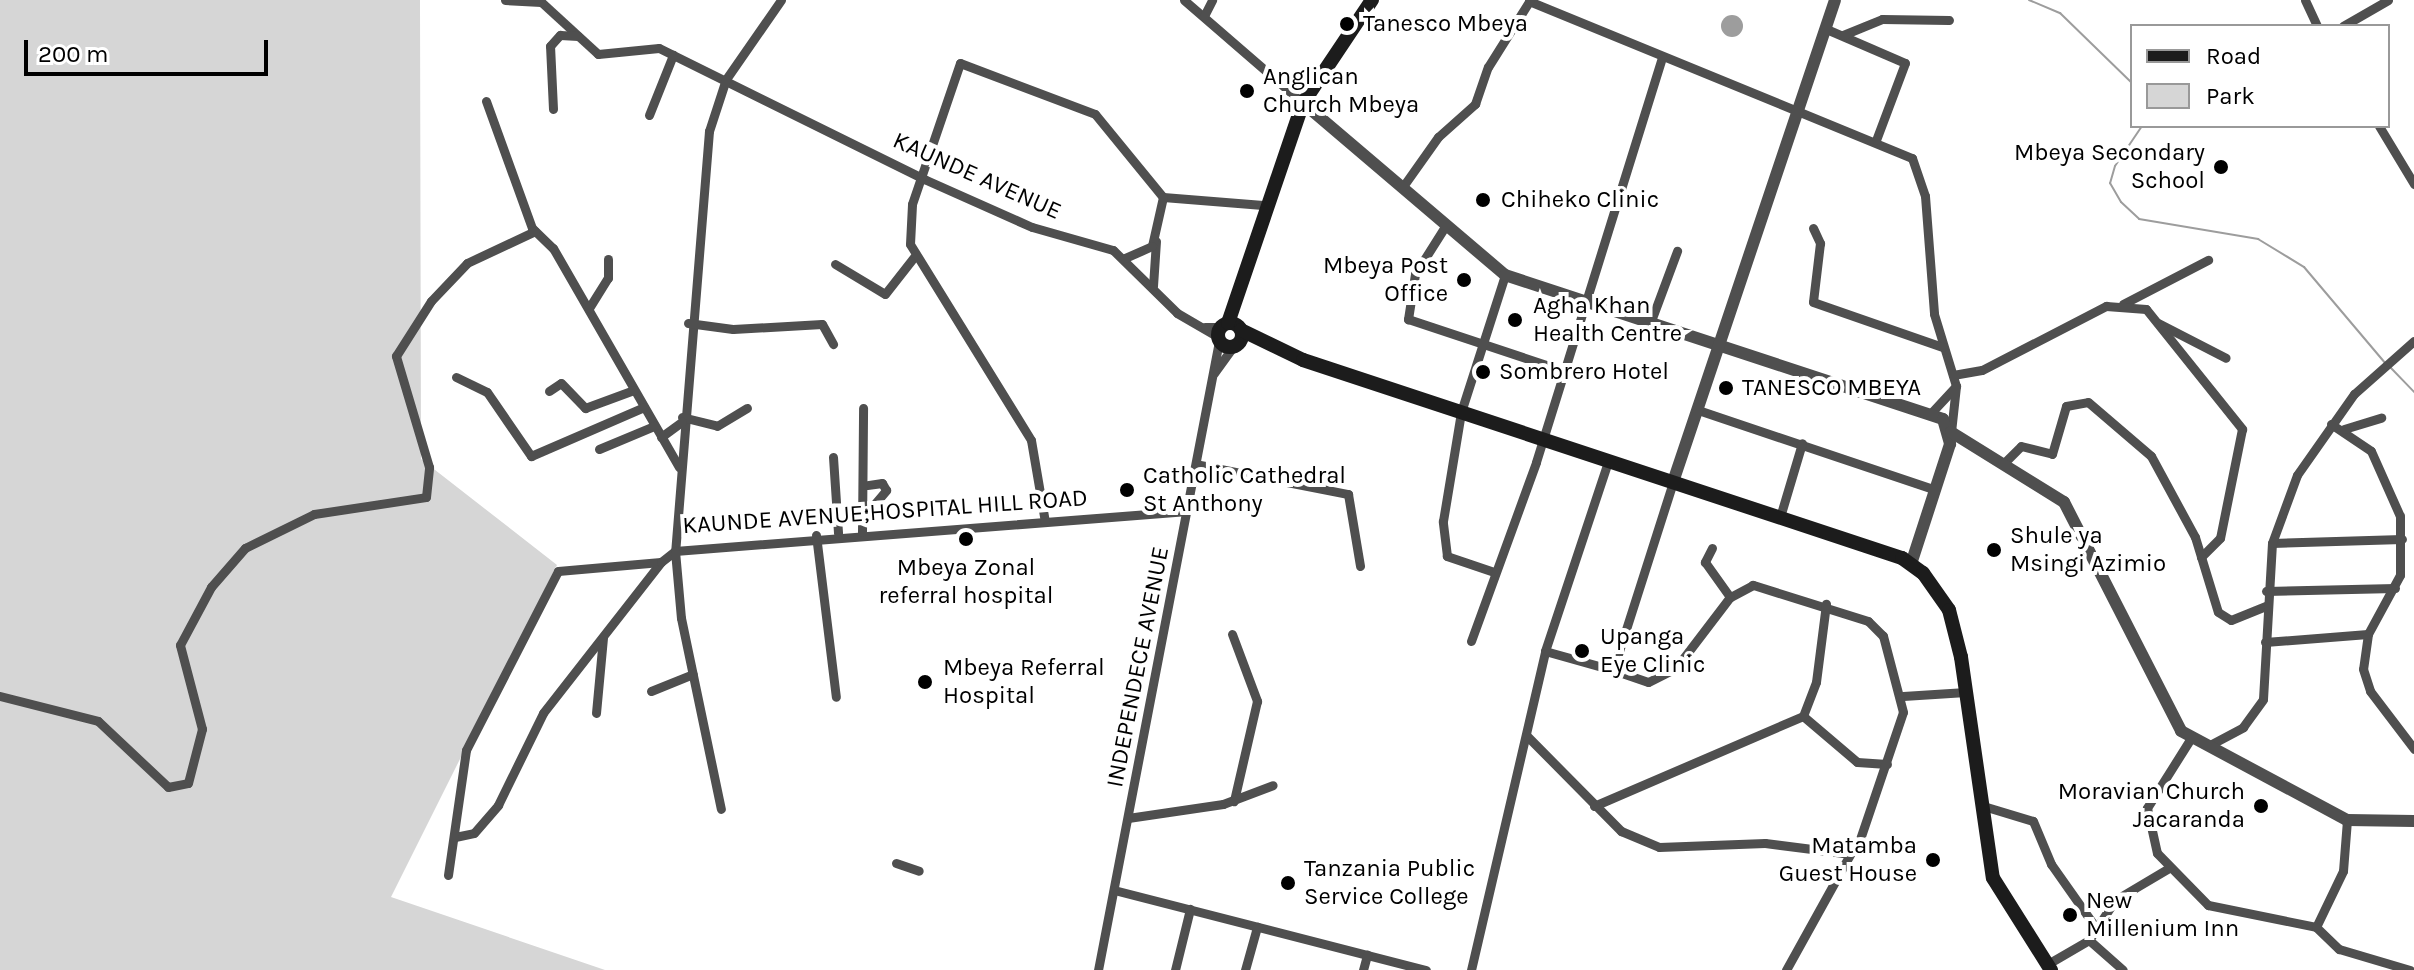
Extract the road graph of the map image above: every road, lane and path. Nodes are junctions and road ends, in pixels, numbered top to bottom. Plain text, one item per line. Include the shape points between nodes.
1 (505, 0) edge
2 (781, 0) edge
3 (1184, 0) edge
4 (1212, 0) edge
5 (1372, 0) edge
6 (1529, 0) edge
7 (1835, 0) edge
8 (2305, 0) edge
9 (2388, 0) edge
10 (540, 1) edge
11 (1204, 16) junction
12 (1949, 20) dead end
13 (2316, 24) edge
14 (2346, 24) edge
15 (1824, 28) junction
16 (1843, 35) junction
17 (578, 36) junction
18 (673, 55) junction
19 (1662, 57) junction
20 (726, 79) junction
21 (486, 101) dead end
22 (1303, 103) junction
23 (1800, 106) junction
24 (553, 109) dead end
25 (649, 115) dead end
26 (2380, 128) edge
27 (1876, 140) junction
28 (924, 179) junction
29 (2414, 184) edge
30 (1404, 185) junction
31 (1163, 197) junction
32 (1263, 205) junction
33 (1446, 225) junction
34 (1813, 228) dead end
35 (535, 231) junction
36 (1157, 235) junction
37 (1677, 251) dead end
38 (914, 257) junction
39 (1125, 258) junction
40 (608, 259) dead end
41 (2208, 260) dead end
42 (835, 264) dead end
43 (1505, 275) junction
44 (1153, 286) junction
45 (2123, 304) junction
46 (1584, 305) junction
47 (589, 308) junction
48 (1651, 321) junction
49 (688, 323) junction
50 (2158, 323) junction
51 (1229, 335) junction
52 (2414, 341) edge
53 (1716, 343) junction
54 (833, 344) dead end
55 (1482, 345) junction
56 (1942, 347) junction
57 (2226, 358) dead end
58 (1564, 371) junction
59 (1214, 373) junction
60 (1953, 375) junction
61 (456, 377) dead end
62 (1956, 386) junction
63 (634, 390) junction
64 (549, 391) dead end
65 (644, 407) junction
66 (747, 408) dead end
67 (863, 408) dead end
68 (1698, 410) junction
69 (1461, 412) junction
70 (1931, 413) junction
71 (2381, 418) dead end
72 (682, 420) junction
73 (2331, 424) junction
74 (654, 426) junction
75 (2344, 429) junction
76 (1951, 432) junction
77 (661, 437) junction
78 (1542, 440) junction
79 (1802, 443) junction
80 (599, 449) dead end
81 (833, 457) dead end
82 (1608, 462) junction
83 (2003, 464) junction
84 (1200, 465) junction
85 (679, 467) junction
86 (1673, 482) junction
87 (867, 485) junction
88 (1933, 489) junction
89 (1187, 511) junction
90 (867, 513) junction
91 (1780, 517) junction
92 (1045, 522) junction
93 (862, 532) junction
94 (838, 533) junction
95 (816, 535) junction
96 (2402, 539) junction
97 (2272, 543) junction
98 (1712, 548) dead end
99 (675, 551) junction
100 (2201, 557) junction
101 (661, 562) junction
102 (1911, 564) junction
103 (1360, 566) dead end
104 (1494, 572) junction
105 (2395, 588) junction
106 (2266, 591) junction
107 (1730, 597) junction
108 (1826, 604) junction
109 (2266, 606) junction
110 (1232, 634) dead end
111 (2368, 634) junction
112 (603, 637) junction
113 (1471, 641) dead end
114 (2265, 642) junction
115 (1545, 651) junction
116 (1613, 670) junction
117 (693, 674) junction
118 (651, 691) dead end
119 (1966, 692) junction
120 (0, 696) edge
121 (1903, 696) junction
122 (836, 697) dead end
123 (596, 713) dead end
124 (1803, 716) junction
125 (1527, 736) junction
126 (2191, 738) junction
127 (2208, 746) junction
128 (2414, 749) edge
129 (1887, 764) junction
130 (1273, 785) dead end
131 (1234, 801) junction
132 (1980, 805) junction
133 (1594, 806) junction
134 (721, 809) dead end
135 (1128, 818) junction
136 (2347, 820) junction
137 (2414, 821) edge
138 (455, 837) junction
139 (1852, 851) junction
140 (896, 863) dead end
141 (2169, 868) junction
142 (919, 871) dead end
143 (448, 875) dead end
144 (1114, 890) junction
145 (1190, 909) junction
146 (2094, 925) junction
147 (1257, 927) junction
148 (2316, 927) junction
149 (2089, 940) junction
150 (1367, 955) junction
151 (2048, 967) edge
152 (1098, 970) edge
153 (1175, 970) edge
154 (1245, 970) edge
155 (1363, 970) edge
156 (1426, 970) edge
157 (1471, 970) edge
158 (1786, 970) edge
159 (2123, 970) edge
160 (2410, 970) edge

1 - 10 street
2 - 20 street, KAUNDE AVENUE;HOSPITAL HILL ROAD
3 - 11 street
4 - 11 street
5 - 22 main road
6 - 19 street
6 - 30 street via 1488,67 1475,104 1438,137
7 - 15 street
8 - 13 street
9 - 14 street
10 - 17 street, KAUNDE AVENUE
11 - 22 street
12 - 16 street via 1882,19
15 - 16 street
15 - 23 street
16 - 27 street via 1905,63
17 - 18 street, KAUNDE AVENUE via 598,54 650,47
17 - 24 street via 560,35 550,46
18 - 20 street, KAUNDE AVENUE
18 - 25 street
19 - 23 street
19 - 46 street
20 - 28 street, KAUNDE AVENUE
20 - 49 street, KAUNDE AVENUE;HOSPITAL HILL ROAD via 709,131
21 - 35 street via 506,172
22 - 30 street
22 - 32 main road
23 - 27 street
23 - 53 street
26 - 29 street
27 - 56 street via 1912,158 1922,183
28 - 31 street via 952,74 970,62 1086,107
28 - 38 street via 907,223
28 - 39 street, KAUNDE AVENUE
30 - 33 street
31 - 32 street
31 - 36 street
32 - 51 main road
33 - 43 street
33 - 55 street via 1415,274 1407,317
34 - 56 street via 1820,243 1813,302
35 - 47 street
35 - 120 street via 467,263 431,301 396,356 429,467 426,497 314,514 245,548 211,587 180,645 202,729 188,783 168,787 98,721
36 - 39 street via 1148,250
36 - 44 street
37 - 48 street
38 - 42 street via 885,294
38 - 92 street via 1031,440
39 - 44 street, KAUNDE AVENUE
40 - 47 street via 608,278
41 - 45 street
43 - 46 street
43 - 55 street
44 - 51 street, KAUNDE AVENUE via 1197,325
45 - 50 street via 2146,309
45 - 60 street via 1982,370
46 - 48 street
46 - 58 street
47 - 63 street
48 - 53 street
49 - 54 street via 733,329 822,324
49 - 72 street, KAUNDE AVENUE;HOSPITAL HILL ROAD
50 - 57 street
50 - 100 street via 2242,429 2220,538
51 - 59 street
51 - 59 street, INDEPENDECE AVENUE
51 - 69 main road
52 - 73 street
53 - 68 street
53 - 70 street
55 - 58 street
55 - 69 street
56 - 60 street
58 - 78 street
59 - 84 street, INDEPENDECE AVENUE
60 - 62 street
61 - 65 street via 487,392 531,456
62 - 70 street
62 - 76 street
63 - 64 street via 585,408 561,383
63 - 65 street
65 - 74 street
66 - 72 street via 717,426
67 - 87 street
68 - 79 street
68 - 86 street
69 - 78 main road
69 - 104 street via 1444,550 1467,569
70 - 76 street
71 - 75 street
72 - 77 street
72 - 85 street, KAUNDE AVENUE;HOSPITAL HILL ROAD
73 - 75 street
73 - 97 street via 2287,494
74 - 77 street
74 - 80 street
75 - 96 street via 2364,442 2388,481
76 - 83 street
76 - 88 street
77 - 85 street
78 - 82 main road
78 - 104 street
79 - 88 street
79 - 91 street
81 - 94 street
82 - 86 main road
82 - 115 street
83 - 100 street via 2021,446 2052,454 2066,406 2088,402 2151,456
83 - 126 street via 2072,513 2165,705
84 - 89 street, INDEPENDECE AVENUE
84 - 103 street via 1348,494
85 - 99 street, KAUNDE AVENUE;HOSPITAL HILL ROAD
86 - 91 main road
86 - 116 street
87 - 90 street
87 - 90 street via 882,483 886,490
88 - 102 street
89 - 92 street, KAUNDE AVENUE;HOSPITAL HILL ROAD
89 - 135 street, INDEPENDECE AVENUE
90 - 93 street
91 - 102 main road
92 - 93 street, KAUNDE AVENUE;HOSPITAL HILL ROAD
93 - 94 street, KAUNDE AVENUE;HOSPITAL HILL ROAD
94 - 95 street, KAUNDE AVENUE;HOSPITAL HILL ROAD
95 - 99 street, KAUNDE AVENUE;HOSPITAL HILL ROAD
95 - 122 street
96 - 97 street
96 - 105 street
97 - 106 street
98 - 107 street via 1705,562
99 - 101 street
99 - 117 street
100 - 109 street via 2212,601 2226,619
101 - 112 street
101 - 138 street via 555,575 466,750
102 - 119 main road via 1949,610
104 - 113 street
105 - 106 street
105 - 111 street
106 - 109 street
107 - 108 street via 1753,585
107 - 116 street via 1676,668 1648,682
108 - 121 street via 1879,629
108 - 124 street via 1816,682
109 - 114 street
110 - 131 street via 1257,701
111 - 114 street
111 - 128 street via 2363,669 2370,691
112 - 123 street
112 - 138 street via 537,721 498,805 474,833
114 - 127 street via 2258,710 2243,727
115 - 116 street
115 - 125 street
117 - 118 street
117 - 134 street
119 - 121 street
119 - 132 main road
121 - 129 street
124 - 129 street via 1857,762
124 - 133 street
125 - 133 street
125 - 157 street
126 - 127 street
126 - 141 street via 2147,808 2149,835
127 - 136 street
129 - 139 street
130 - 131 street
131 - 135 street
132 - 146 street via 2033,821 2051,864
132 - 151 main road via 1993,878
133 - 139 street via 1621,831 1659,847 1699,851 1765,843
135 - 144 street, INDEPENDECE AVENUE
136 - 137 street
136 - 148 street via 2343,871
138 - 143 street
139 - 158 street
140 - 142 street
141 - 146 street via 2115,900
141 - 148 street via 2208,905
144 - 145 street
144 - 152 street, INDEPENDECE AVENUE
145 - 147 street
145 - 153 street
146 - 149 street
147 - 150 street
147 - 154 street
148 - 160 street via 2339,949
149 - 151 street
149 - 159 street
150 - 155 street
150 - 156 street

